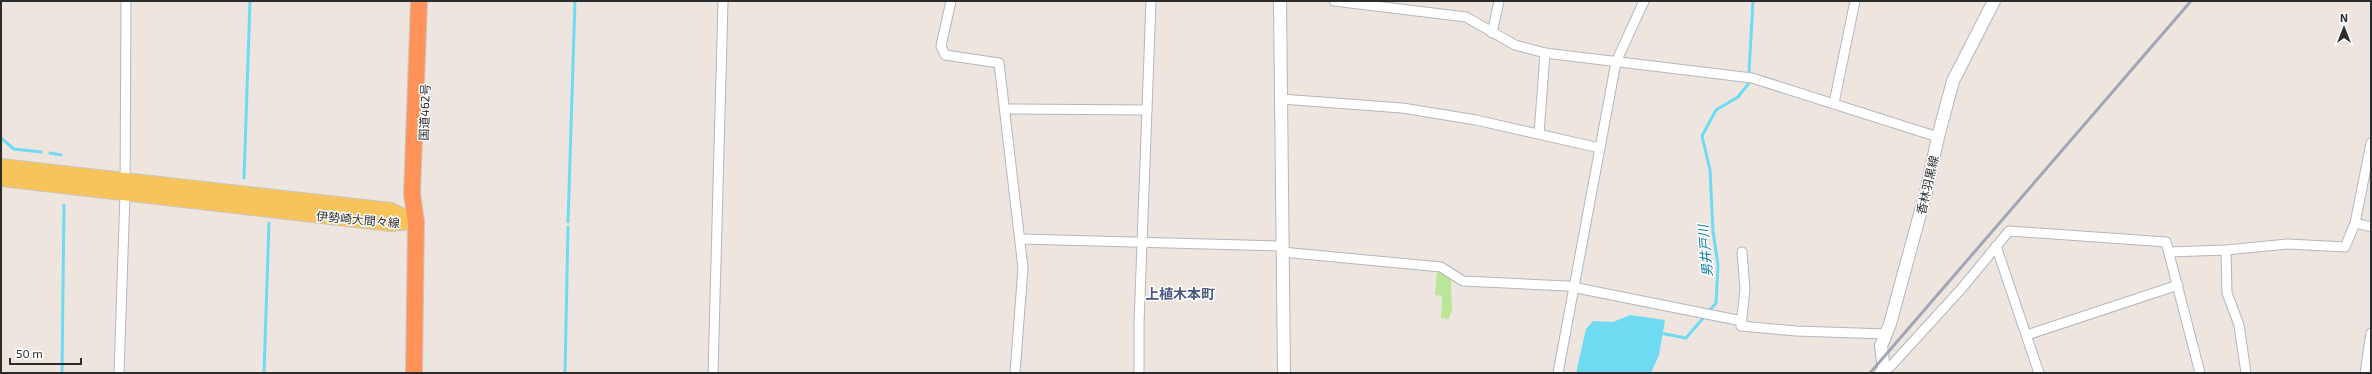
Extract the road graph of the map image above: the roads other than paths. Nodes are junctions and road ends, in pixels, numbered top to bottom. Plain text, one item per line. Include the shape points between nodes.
1 (126, 1) edge
2 (419, 1) edge
3 (429, 1) edge
4 (723, 1) edge
5 (951, 1) edge
6 (1151, 1) edge
7 (1280, 1) edge
8 (1334, 1) edge
9 (1498, 1) edge
10 (1644, 1) edge
11 (1855, 1) edge
12 (1994, 1) edge
13 (1492, 32) junction
14 (1545, 53) junction
15 (1616, 62) junction
16 (1281, 99) junction
17 (1834, 103) junction
18 (1004, 109) junction
19 (1147, 110) junction
20 (1539, 134) junction
21 (1938, 137) junction
22 (2371, 143) edge
23 (1600, 148) junction
24 (1, 166) edge
25 (1, 179) edge
26 (125, 180) junction
27 (125, 194) junction
28 (416, 222) junction
29 (2355, 223) junction
30 (2371, 228) edge
31 (1020, 239) junction
32 (1144, 243) junction
33 (1996, 246) junction
34 (1282, 249) junction
35 (2226, 250) junction
36 (1742, 252) dead end
37 (2170, 252) junction
38 (2178, 285) junction
39 (1574, 288) junction
40 (1742, 321) junction
41 (2371, 333) edge
42 (1886, 334) junction
43 (2027, 335) junction
44 (1883, 371) edge
45 (119, 373) edge
46 (414, 373) edge
47 (713, 373) edge
48 (1015, 373) edge
49 (1140, 373) edge
50 (1284, 373) edge
51 (1558, 373) edge
52 (2039, 373) edge
53 (2200, 373) edge
54 (2246, 373) edge
55 (2365, 373) edge

1 - 26 street
2 - 28 highway, 国道462号 via 412,194
3 - 28 highway, 国道462号 via 421,195
4 - 47 street
5 - 18 street via 941,46 945,54 999,63
6 - 19 street
7 - 16 main road
8 - 13 street via 1466,17
9 - 13 street
10 - 15 street
11 - 17 street
12 - 21 main road, 香林羽黒線 via 1953,81
13 - 14 street via 1515,45
14 - 15 street
14 - 20 street
15 - 17 street via 1752,78
15 - 23 street
16 - 20 street via 1402,108 1476,120
16 - 34 main road
17 - 21 street
18 - 19 street
18 - 31 street
19 - 32 street
20 - 23 street
21 - 42 main road, 香林羽黒線 via 1926,192
22 - 29 street
23 - 39 street
24 - 26 main road, 伊勢崎大間々線
25 - 27 main road, 伊勢崎大間々線
26 - 27 street
26 - 28 main road, 伊勢崎大間々線 via 391,210
27 - 28 main road, 伊勢崎大間々線 via 390,224
27 - 45 street
28 - 46 highway, 国道462号
29 - 30 street
29 - 35 street via 2345,247 2288,244
31 - 32 street
31 - 48 street via 1023,268
32 - 34 street
32 - 49 street via 1139,324
33 - 37 street via 2009,231 2166,242
33 - 43 street
33 - 44 street via 1962,288
34 - 39 street via 1441,267 1463,281
34 - 50 main road
35 - 37 street
35 - 54 street via 2227,293 2239,325
36 - 40 street via 1745,289
37 - 38 street
38 - 43 street
38 - 53 street
39 - 40 street via 1707,312
39 - 51 street
40 - 42 street via 1741,326 1746,327
41 - 55 street
42 - 44 main road, 香林羽黒線 via 1881,350
43 - 52 street

